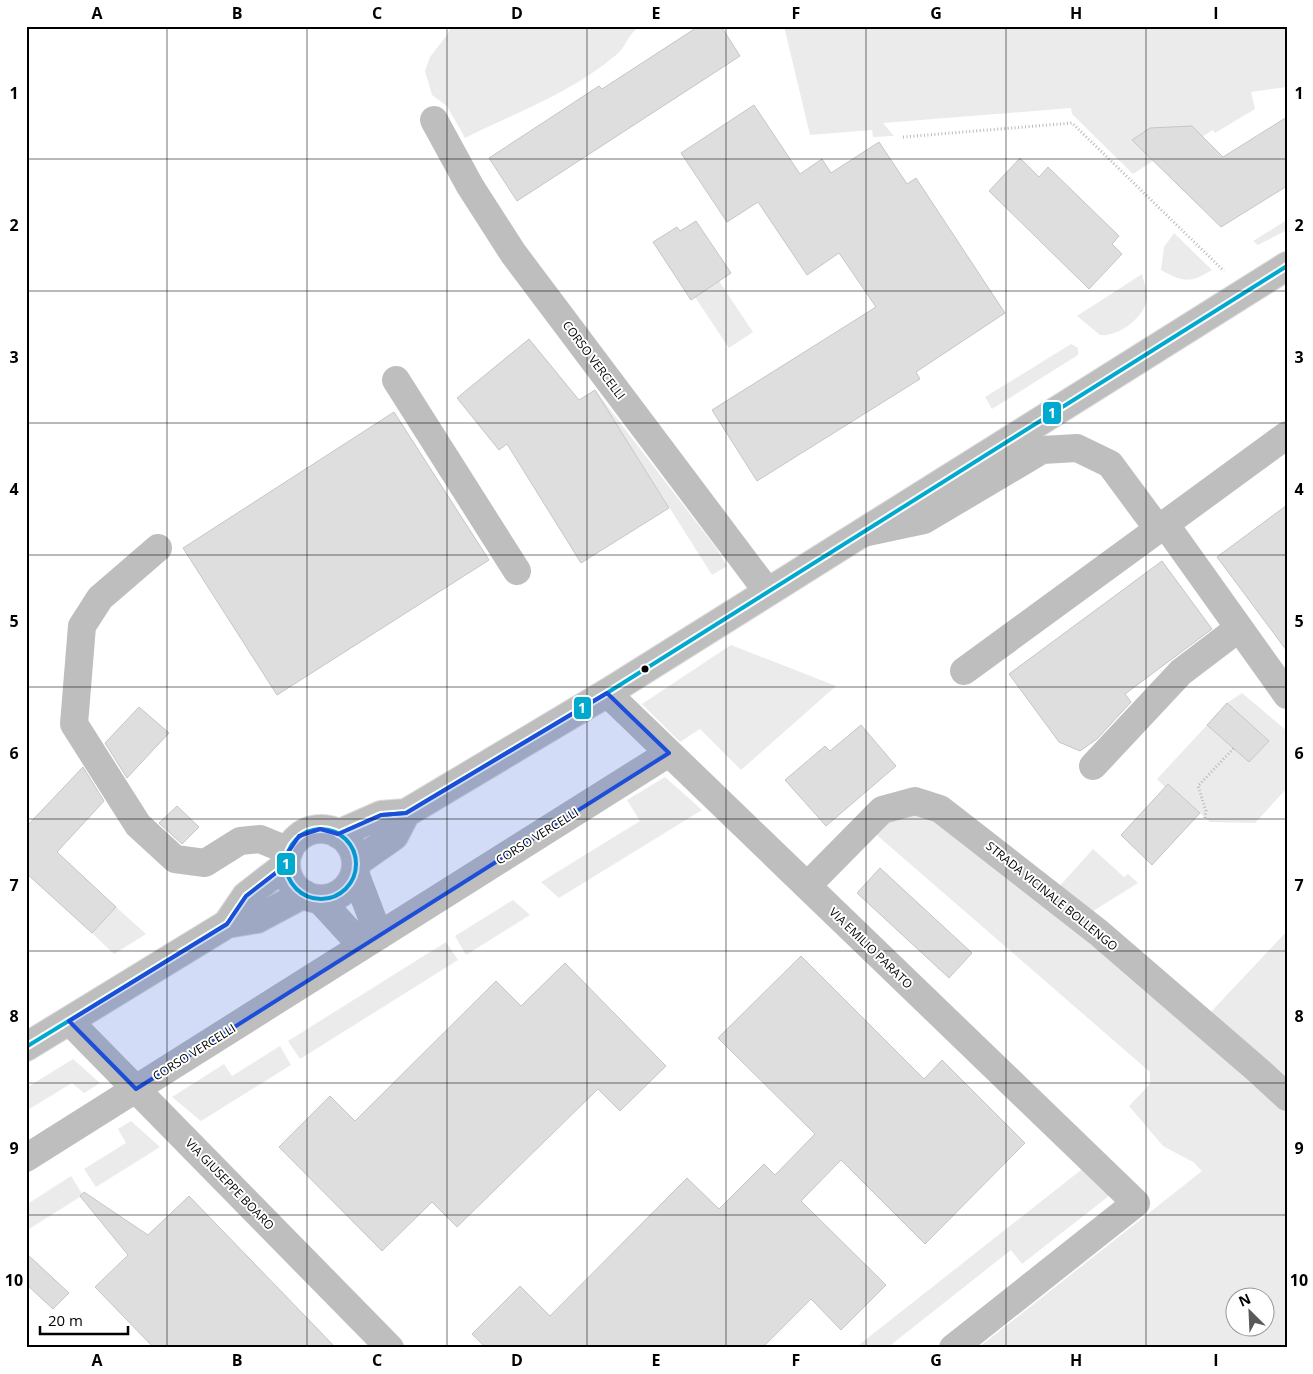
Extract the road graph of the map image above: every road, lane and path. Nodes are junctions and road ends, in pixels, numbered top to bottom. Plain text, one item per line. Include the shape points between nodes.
1 (434, 120) dead end
2 (903, 136) dead end
3 (1287, 266) edge
4 (1245, 292) junction
5 (396, 380) dead end
6 (1287, 436) edge
7 (1161, 527) junction
8 (857, 534) junction
9 (158, 548) dead end
10 (517, 571) dead end
11 (767, 591) junction
12 (1239, 628) junction
13 (964, 670) dead end
14 (607, 693) junction
15 (1287, 695) edge
16 (1234, 748) dead end
17 (669, 753) junction
18 (1093, 766) dead end
19 (406, 814) junction
20 (1205, 818) dead end
21 (338, 834) junction
22 (288, 858) junction
23 (356, 868) junction
24 (807, 886) junction
25 (312, 897) junction
26 (227, 924) junction
27 (371, 941) junction
28 (69, 1021) junction
29 (26, 1047) edge
30 (136, 1089) junction
31 (1287, 1097) edge
32 (26, 1158) edge
33 (390, 1348) edge
34 (953, 1348) edge

1 - 11 street, CORSO VERCELLI via 502,238
2 - 4 path via 1072,123
3 - 4 street
4 - 8 street
5 - 10 street
6 - 7 street
7 - 8 street via 1110,464 1076,448 1042,450 924,520
7 - 12 street
7 - 13 street
8 - 11 street
9 - 22 street via 100,598 82,626 74,724 138,825 175,859 205,863 240,841 260,839
11 - 14 street
12 - 15 street
12 - 18 street via 1181,672
14 - 17 street, VIA EMILIO PARATO
14 - 19 street
16 - 20 path via 1198,786
17 - 24 street, VIA EMILIO PARATO
17 - 27 street, CORSO VERCELLI
19 - 21 street via 381,815
19 - 23 street via 394,836
21 - 22 street via 331,830 314,830 300,836
21 - 23 street via 349,842
22 - 25 street via 290,880
22 - 26 street via 246,896
23 - 25 street via 351,883 342,892 331,898
23 - 27 street
24 - 31 street, STRADA VICINALE BOLLENGO via 882,810 915,801 940,809 1099,933
24 - 34 street, VIA EMILIO PARATO via 1136,1204
25 - 26 street via 257,920
25 - 27 street
26 - 28 street
27 - 30 street, CORSO VERCELLI
28 - 29 street
28 - 30 street, VIA GIUSEPPE BOARO
30 - 32 street, CORSO VERCELLI
30 - 33 street, VIA GIUSEPPE BOARO

